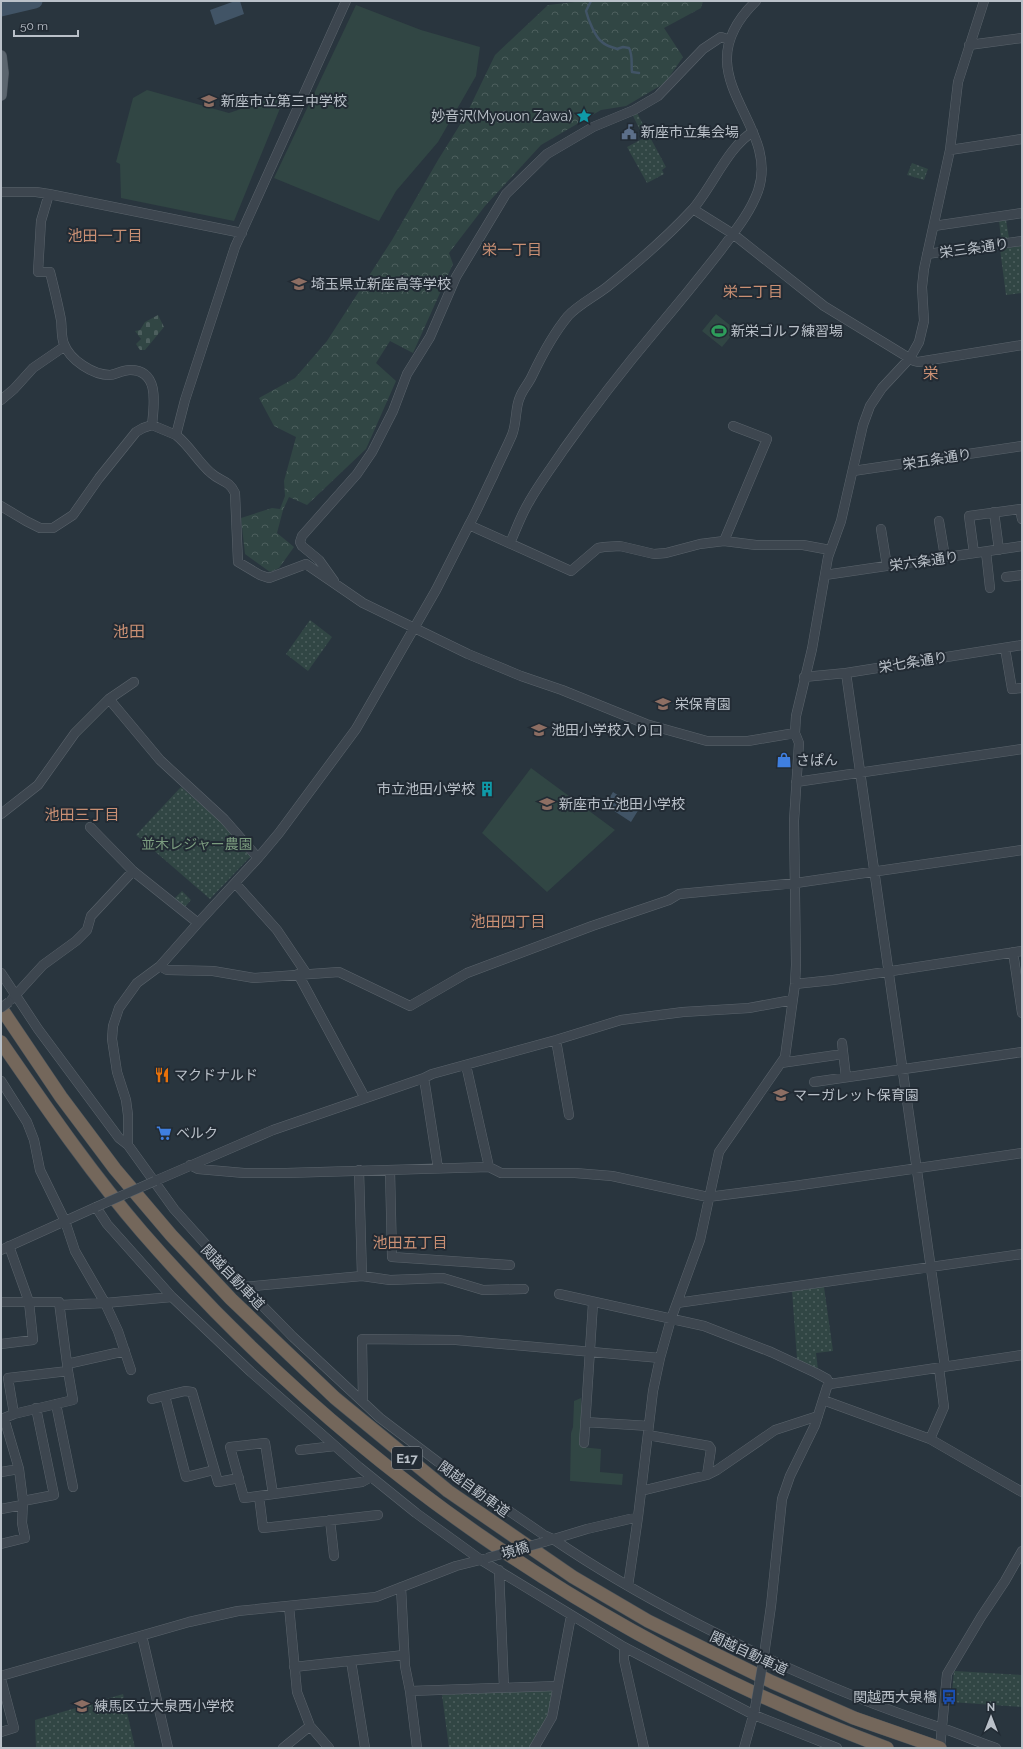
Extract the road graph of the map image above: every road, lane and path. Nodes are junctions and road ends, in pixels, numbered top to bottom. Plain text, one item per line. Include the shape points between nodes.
1 (346, 1) edge
2 (756, 1) edge
3 (984, 1) edge
4 (1022, 38) edge
5 (730, 40) junction
6 (969, 45) junction
7 (1, 56) edge
8 (1, 94) edge
9 (753, 132) junction
10 (1022, 139) edge
11 (950, 150) junction
12 (1, 192) edge
13 (49, 194) junction
14 (693, 209) junction
15 (1022, 213) edge
16 (934, 226) junction
17 (242, 233) junction
18 (733, 234) junction
19 (1022, 241) edge
20 (927, 254) junction
21 (1022, 345) edge
22 (65, 346) junction
23 (910, 358) junction
24 (1, 400) edge
25 (152, 425) junction
26 (733, 426) dead end
27 (176, 436) junction
28 (1022, 446) edge
29 (853, 471) junction
30 (1, 506) edge
31 (994, 512) junction
32 (1022, 519) edge
33 (939, 521) dead end
34 (470, 525) junction
35 (881, 529) dead end
36 (724, 541) junction
37 (510, 543) junction
38 (1022, 546) edge
39 (830, 550) junction
40 (1000, 550) junction
41 (986, 552) junction
42 (974, 553) junction
43 (945, 557) junction
44 (887, 566) junction
45 (825, 575) junction
46 (1022, 575) edge
47 (1006, 577) dead end
48 (339, 588) junction
49 (990, 588) dead end
50 (415, 628) junction
51 (1022, 645) edge
52 (1005, 648) junction
53 (846, 673) junction
54 (804, 677) junction
55 (134, 682) dead end
56 (1022, 688) edge
57 (109, 699) junction
58 (795, 733) junction
59 (1022, 749) edge
60 (860, 773) junction
61 (796, 782) junction
62 (1, 814) edge
63 (90, 827) dead end
64 (1022, 850) edge
65 (258, 858) junction
66 (134, 871) junction
67 (874, 872) junction
68 (235, 883) junction
69 (796, 883) junction
70 (198, 923) junction
71 (1017, 952) edge
72 (160, 966) junction
73 (888, 971) junction
74 (1, 973) edge
75 (302, 974) junction
76 (795, 984) junction
77 (16, 995) junction
78 (792, 1000) junction
79 (4, 1006) edge
80 (1022, 1012) edge
81 (556, 1040) junction
82 (1, 1042) edge
83 (842, 1043) dead end
84 (1022, 1052) edge
85 (843, 1054) junction
86 (782, 1063) junction
87 (466, 1065) junction
88 (902, 1069) junction
89 (846, 1077) junction
90 (424, 1078) junction
91 (1, 1081) edge
92 (814, 1082) dead end
93 (365, 1098) junction
94 (569, 1115) dead end
95 (128, 1145) junction
96 (1022, 1153) edge
97 (190, 1165) junction
98 (489, 1166) junction
99 (438, 1168) junction
100 (918, 1168) junction
101 (359, 1170) junction
102 (390, 1170) junction
103 (155, 1181) junction
104 (708, 1197) junction
105 (96, 1207) junction
106 (65, 1221) junction
107 (5, 1248) edge
108 (1022, 1254) edge
109 (510, 1265) dead end
110 (932, 1267) junction
111 (362, 1276) junction
112 (244, 1287) junction
113 (524, 1289) dead end
114 (559, 1294) dead end
115 (172, 1297) junction
116 (1, 1302) edge
117 (29, 1302) junction
118 (105, 1303) junction
119 (593, 1303) junction
120 (677, 1303) junction
121 (60, 1304) junction
122 (671, 1319) junction
123 (1, 1344) edge
124 (125, 1351) junction
125 (590, 1353) junction
126 (1022, 1355) edge
127 (660, 1358) junction
128 (67, 1367) junction
129 (942, 1367) junction
130 (131, 1370) dead end
131 (830, 1384) junction
132 (166, 1396) junction
133 (152, 1399) dead end
134 (823, 1400) junction
135 (363, 1402) junction
136 (56, 1404) junction
137 (36, 1408) junction
138 (14, 1414) junction
139 (818, 1416) junction
140 (585, 1422) junction
141 (648, 1431) junction
142 (930, 1439) junction
143 (584, 1443) dead end
144 (335, 1446) junction
145 (300, 1450) dead end
146 (19, 1469) junction
147 (214, 1470) junction
148 (1, 1472) edge
149 (707, 1475) junction
150 (371, 1477) junction
151 (239, 1478) junction
152 (73, 1487) dead end
153 (641, 1491) junction
154 (1022, 1492) edge
155 (273, 1494) junction
156 (259, 1496) junction
157 (22, 1503) junction
158 (1, 1509) edge
159 (378, 1515) dead end
160 (638, 1517) junction
161 (330, 1520) junction
162 (548, 1540) junction
163 (1, 1544) edge
164 (1022, 1551) edge
165 (334, 1556) dead end
166 (484, 1559) junction
167 (499, 1570) junction
168 (628, 1586) junction
169 (402, 1588) junction
170 (289, 1606) junction
171 (571, 1616) junction
172 (142, 1636) junction
173 (624, 1647) junction
174 (404, 1656) junction
175 (763, 1660) junction
176 (351, 1661) junction
177 (294, 1667) junction
178 (1, 1676) edge
179 (1, 1679) edge
180 (558, 1686) junction
181 (504, 1688) junction
182 (410, 1691) junction
183 (754, 1711) junction
184 (310, 1726) junction
185 (941, 1730) junction
186 (1, 1732) edge
187 (168, 1748) edge
188 (283, 1748) edge
189 (329, 1748) edge
190 (365, 1748) edge
191 (417, 1748) edge
192 (534, 1748) edge
193 (644, 1748) edge
194 (744, 1748) edge
195 (837, 1748) edge
196 (887, 1748) edge
197 (940, 1748) edge
198 (996, 1748) edge

1 - 17 street
2 - 5 street via 743,15
3 - 6 street
4 - 6 street
5 - 9 street via 727,68 730,83
5 - 48 street via 721,37 703,49 675,80 647,103 593,127 547,154 506,194 456,277 430,337 407,374 393,411 372,452 358,474 302,536 302,546 319,560
6 - 11 street via 958,82
7 - 8 main road
9 - 14 street via 734,148
9 - 18 street via 760,160 760,181 752,205
10 - 11 street
11 - 16 street
12 - 13 street
13 - 17 street
13 - 22 street via 42,221 38,272 50,272
14 - 18 street
14 - 34 street via 658,245 569,315 558,330 519,398 513,434
15 - 16 street
16 - 20 street
17 - 27 street via 234,247
18 - 23 street via 824,306
18 - 37 street via 598,401 528,503
19 - 20 street, 栄三条通り
20 - 23 street via 922,287 924,321 919,342
21 - 23 street via 918,362
22 - 24 street via 33,368
22 - 25 street via 80,364 96,372 111,376 120,371 130,370 140,371 148,376 152,383
23 - 29 street via 882,388 870,406
25 - 27 street
25 - 30 street via 136,432 73,514 53,528 40,528
26 - 36 street via 767,439
27 - 48 street via 186,443 212,474 232,485 235,493 238,562 269,578 306,564
28 - 29 street, 栄五条通り
29 - 39 street via 841,521
31 - 32 street via 1020,509
31 - 40 street
31 - 42 street via 969,516
33 - 43 street
34 - 37 street
34 - 50 street
35 - 44 street
36 - 37 street via 654,554 620,546 598,548 571,571
36 - 39 street via 756,545 803,545
38 - 40 street, 栄六条通り
39 - 45 street
40 - 41 street, 栄六条通り
41 - 42 street, 栄六条通り
41 - 49 street
42 - 43 street, 栄六条通り
43 - 44 street, 栄六条通り
44 - 45 street, 栄六条通り
45 - 54 street via 812,649
46 - 47 street
48 - 50 street via 363,603
50 - 58 street via 521,676 646,724 707,742 748,741
50 - 65 street via 356,729
51 - 52 street, 栄七条通り
52 - 53 street, 栄七条通り
52 - 56 street via 1012,689
53 - 54 street, 栄七条通り
53 - 60 street
54 - 58 street
55 - 57 street
57 - 62 street via 75,733 38,785
57 - 65 street via 160,760 224,819
58 - 61 street via 799,743
59 - 60 street
60 - 61 street
60 - 67 street
61 - 69 street
63 - 66 street
64 - 67 street
65 - 68 street
66 - 70 street
66 - 77 street via 91,916 87,930 43,965
67 - 69 street
67 - 73 street
68 - 70 street
68 - 75 street via 277,930
69 - 75 street via 679,894 669,900 467,973 410,1006 339,972
69 - 76 street
70 - 72 street
71 - 73 street
71 - 80 street
72 - 75 street via 167,970 213,971 254,978
72 - 95 street via 131,990 119,1008 113,1026 113,1052 127,1108
73 - 76 street
73 - 88 street
74 - 77 street
75 - 93 street
76 - 78 street
77 - 79 street
77 - 95 street via 62,1062 119,1138
78 - 81 street via 741,1009 683,1012 620,1020
78 - 86 street via 785,1057
79 - 197 highway, 関越自動車道 / E17 via 61,1097 115,1169 171,1235 231,1299 313,1378 448,1491 573,1577 648,1621 772,1682 854,1718
81 - 87 street
81 - 94 street
82 - 196 highway, E17 via 92,1170 180,1275 249,1345 319,1410 391,1471 496,1547 553,1585 612,1619 742,1688
83 - 85 street
84 - 88 street
85 - 86 street
85 - 89 street
86 - 104 street via 719,1152
87 - 90 street
87 - 98 street
88 - 89 street
88 - 100 street
89 - 92 street
90 - 93 street
90 - 99 street
91 - 106 street via 27,1122 34,1140 40,1170
93 - 97 street via 273,1130
95 - 103 street
96 - 100 street
97 - 101 street via 198,1169 244,1173 286,1174
97 - 103 street
98 - 99 street
98 - 104 street via 501,1174 575,1173 612,1176
99 - 102 street
100 - 104 street
100 - 110 street
101 - 102 street
101 - 111 street
102 - 109 street via 392,1257
103 - 105 street, bridge
103 - 112 street via 174,1209
104 - 120 street via 700,1240
105 - 106 street
105 - 115 street via 107,1224
106 - 107 street
106 - 118 street via 75,1250
107 - 117 street
108 - 110 street
110 - 120 street
110 - 129 street
111 - 112 street
111 - 113 street via 390,1280 443,1278 483,1290
112 - 135 street
114 - 119 street
115 - 118 street
115 - 144 street via 251,1372
116 - 117 street
117 - 121 street
117 - 123 street via 33,1340
118 - 121 street
118 - 124 street
119 - 122 street
119 - 125 street
120 - 122 street
121 - 128 street
122 - 127 street
122 - 131 street via 704,1326 771,1352 816,1373 827,1379
124 - 128 street
124 - 130 street
125 - 127 street
125 - 135 street via 456,1340 362,1339
125 - 140 street
126 - 129 street
127 - 141 street
128 - 136 street via 73,1400
128 - 138 street via 8,1378
129 - 131 street
129 - 142 street via 944,1407
131 - 134 street
132 - 133 street
132 - 147 street via 192,1392
132 - 147 street via 186,1477
134 - 139 street
134 - 142 street
135 - 162 street via 438,1462
136 - 137 street
136 - 152 street
137 - 138 street
137 - 157 street via 54,1494
138 - 146 street via 4,1418
139 - 149 street via 775,1430
139 - 175 street via 782,1499
140 - 141 street
140 - 143 street
141 - 149 street via 709,1446 711,1449
141 - 153 street
142 - 154 street
144 - 145 street
144 - 150 street
146 - 148 street
146 - 157 street
147 - 151 street via 218,1482
149 - 153 street
150 - 155 street via 362,1482
150 - 166 street
151 - 155 street via 230,1447 265,1442
151 - 156 street via 244,1498
153 - 160 street
155 - 156 street
156 - 161 street via 263,1528
157 - 158 street
157 - 163 street via 25,1538
159 - 161 street
160 - 162 street, 境橋
160 - 168 street
161 - 165 street
162 - 166 street, 境橋, bridge
162 - 168 street
164 - 185 street via 950,1666
166 - 167 street
166 - 169 street, 境橋 via 456,1566
167 - 171 street
167 - 181 street
168 - 175 street
169 - 170 street, 境橋 via 376,1597
169 - 174 street
170 - 172 street, 境橋 via 238,1611
170 - 177 street
171 - 173 street
171 - 180 street
172 - 178 street, 境橋
172 - 187 street
173 - 183 street
173 - 193 street via 624,1660
174 - 176 street
174 - 182 street
175 - 183 street, bridge
175 - 185 street
176 - 177 street
176 - 190 street
177 - 184 street via 297,1692
179 - 186 street via 14,1728
180 - 181 street
180 - 192 street via 552,1717
181 - 182 street
182 - 191 street
183 - 194 street
183 - 195 street
184 - 188 street
184 - 189 street
185 - 197 street
185 - 198 street

